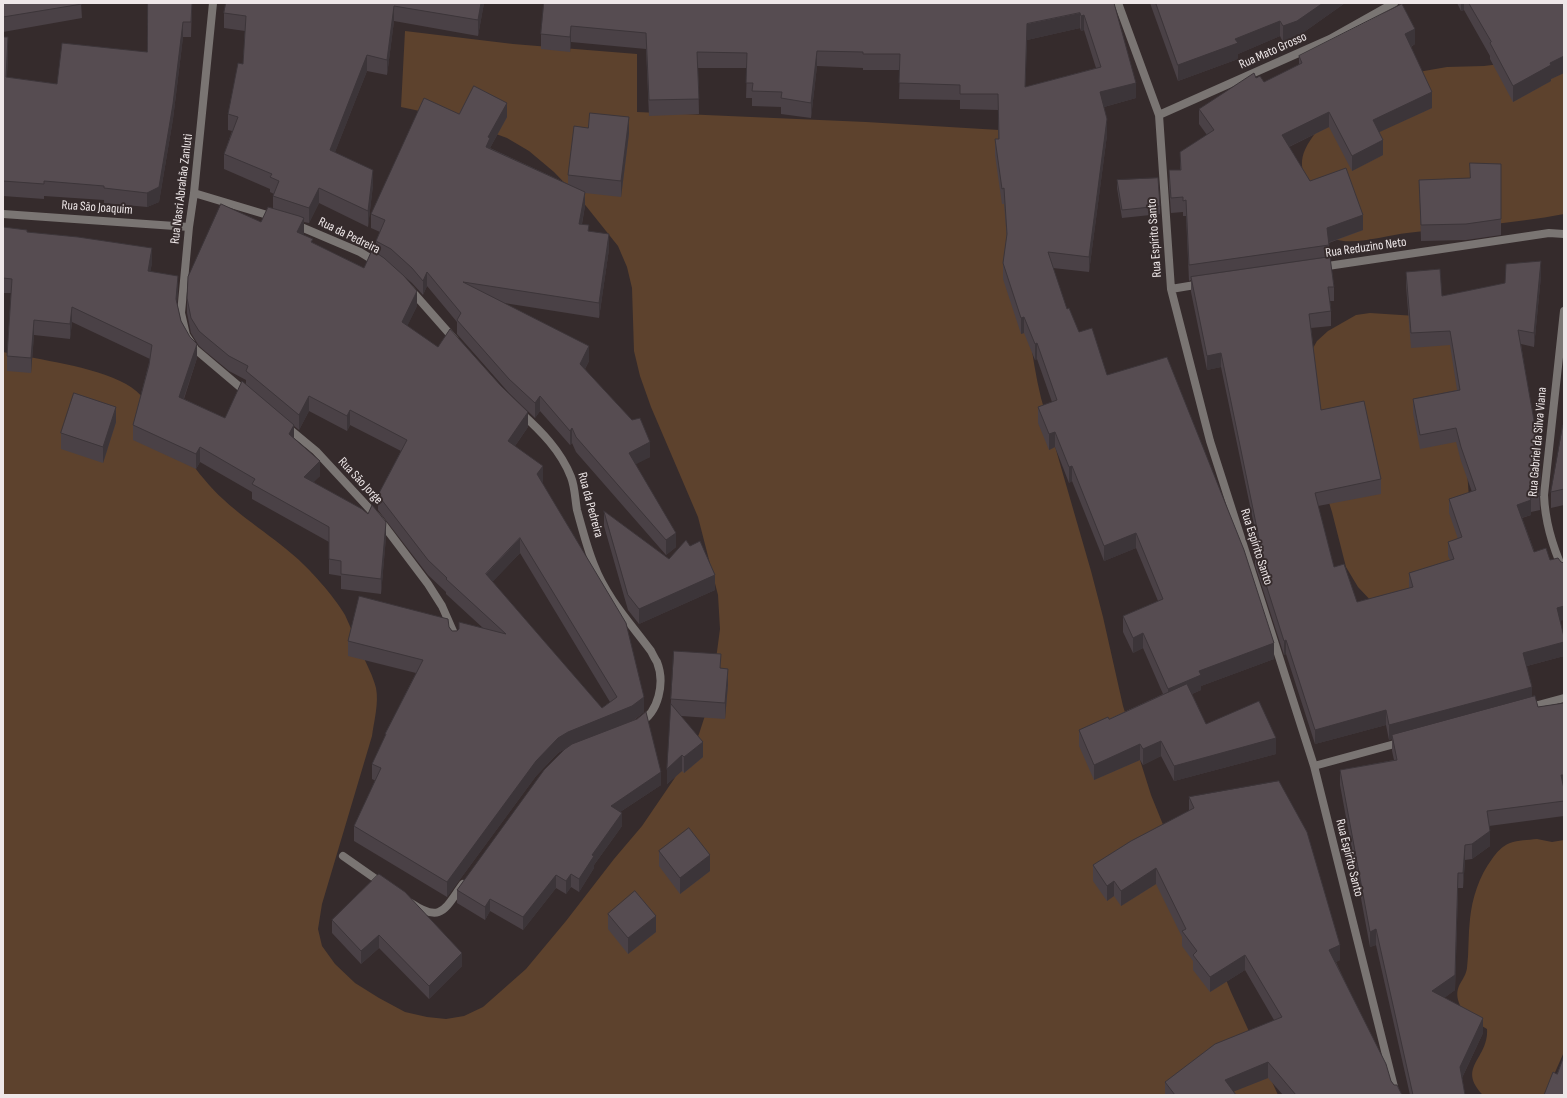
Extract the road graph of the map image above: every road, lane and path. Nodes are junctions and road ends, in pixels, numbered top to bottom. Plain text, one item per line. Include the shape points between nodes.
1 (213, 3) edge
2 (1118, 3) edge
3 (1394, 3) edge
4 (1159, 115) junction
5 (194, 193) junction
6 (3, 214) edge
7 (189, 226) junction
8 (1564, 234) edge
9 (387, 268) edge
10 (1313, 268) edge
11 (403, 282) edge
12 (1210, 283) edge
13 (1171, 289) junction
14 (1564, 311) edge
15 (459, 345) edge
16 (256, 401) edge
17 (515, 407) edge
18 (280, 421) edge
19 (1564, 572) edge
20 (453, 643) edge
21 (1564, 698) edge
22 (1519, 710) edge
23 (635, 726) edge
24 (1413, 739) edge
25 (1314, 766) junction
26 (343, 856) dead end
27 (468, 877) edge
28 (392, 890) edge
29 (405, 898) edge
30 (1396, 1095) edge

1 - 5 street, Rua Nasri Abrahão Zanluti
2 - 4 street, Rua Espírito Santo
3 - 4 street, Rua Mato Grosso via 1330,39
4 - 13 street, Rua Espírito Santo
5 - 7 street, Rua Nasri Abrahão Zanluti
5 - 9 street, Rua da Pedreira via 301,226 360,252
6 - 7 street, Rua São Joaquim
7 - 16 street, Rua Nasri Abrahão Zanluti via 182,297 182,321 186,335 195,349
8 - 10 street, Rua Reduzino Neto via 1549,233
11 - 15 street
12 - 13 street
13 - 25 street, Rua Espírito Santo via 1210,441
14 - 19 street, Rua Gabriel da Silva Viana via 1544,510
17 - 23 street, Rua da Pedreira via 548,439 565,465 572,478 584,533 601,581 657,663 660,686 658,698 648,715
18 - 20 street, Rua São Jorge via 316,451 379,519 442,606 452,631
21 - 22 street
24 - 25 street
25 - 30 street, Rua Espírito Santo
26 - 28 street
27 - 29 street via 446,908 440,912 431,913

